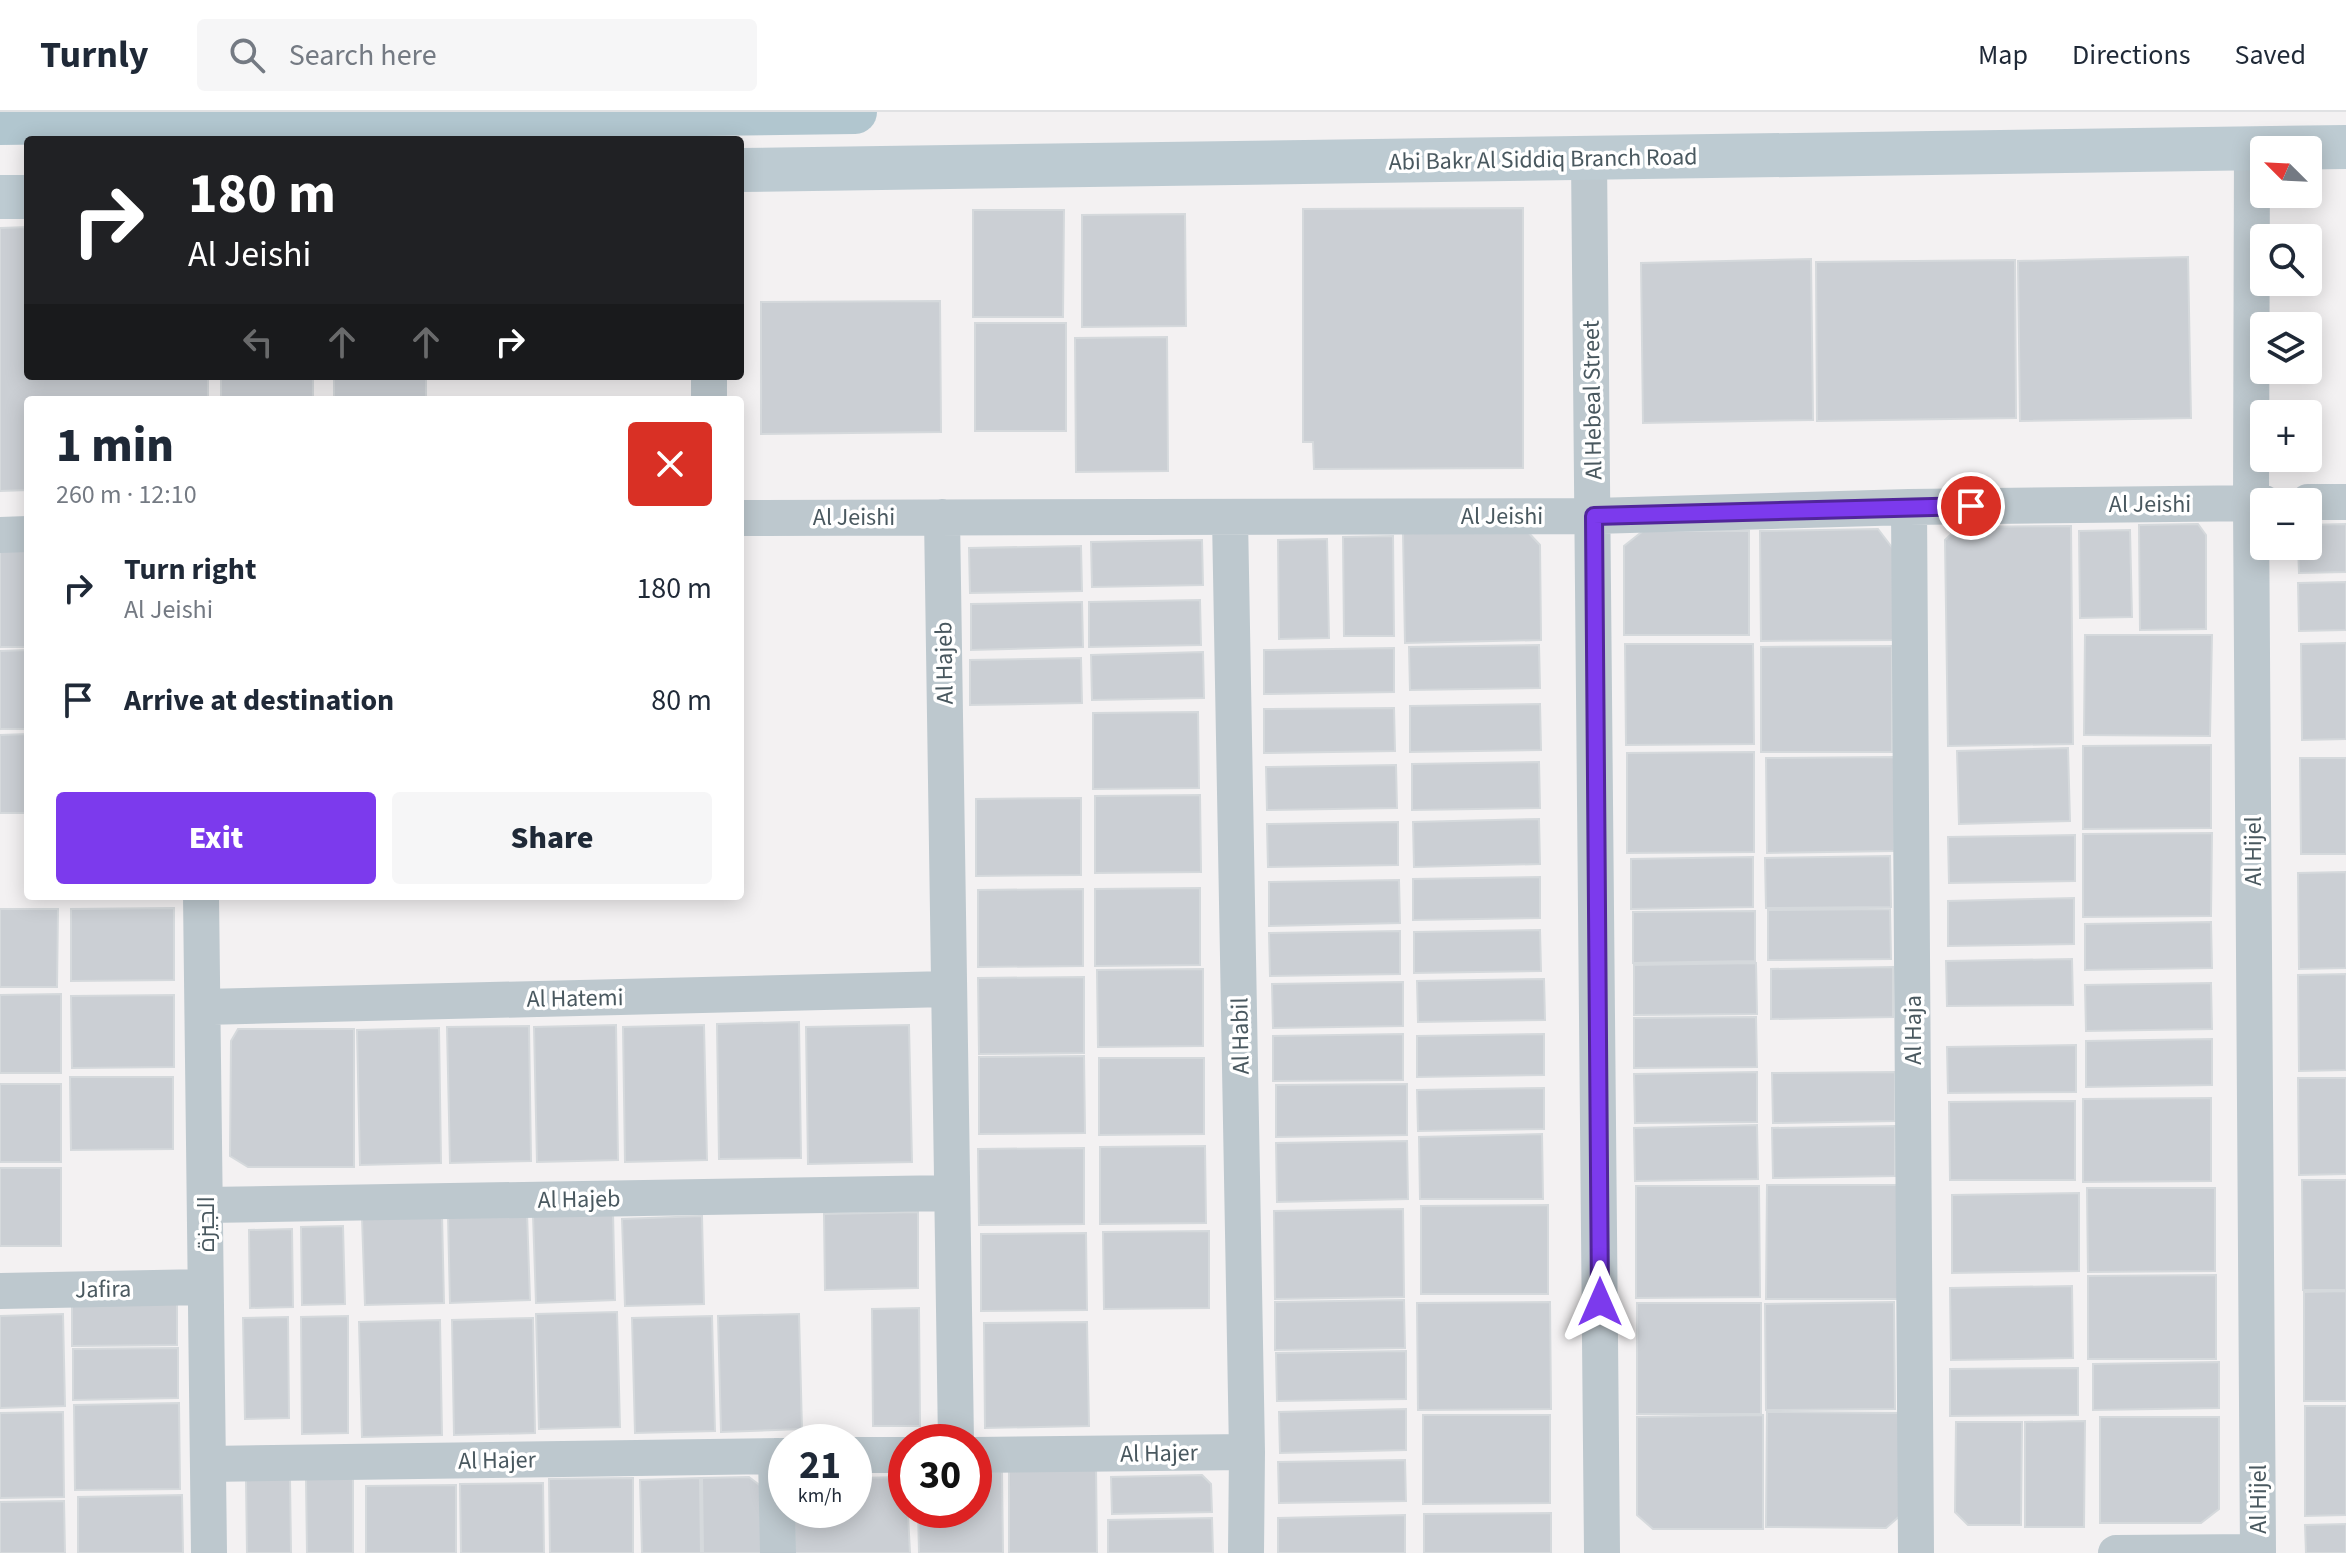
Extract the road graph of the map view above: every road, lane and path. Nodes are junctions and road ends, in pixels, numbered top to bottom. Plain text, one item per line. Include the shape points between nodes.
1 (855, 112) edge
2 (0, 123) edge
3 (0, 130) edge
4 (53, 136) edge
5 (2346, 147) edge
6 (2322, 148) edge
7 (2250, 149) edge
8 (1589, 158) junction
9 (744, 170) edge
10 (0, 197) edge
11 (24, 197) edge
12 (2253, 208) edge
13 (2258, 488) edge
14 (2322, 502) edge
15 (2346, 502) edge
16 (2250, 504) edge
17 (1909, 507) junction
18 (1594, 516) junction
19 (942, 517) junction
20 (744, 518) edge
21 (1230, 518) junction
22 (24, 534) edge
23 (0, 535) edge
24 (2258, 560) edge
25 (201, 900) edge
26 (948, 989) junction
27 (203, 1007) junction
28 (951, 1193) junction
29 (206, 1205) junction
30 (205, 1287) junction
31 (0, 1291) edge
32 (956, 1424) edge
33 (1247, 1452) junction
34 (992, 1455) edge
35 (768, 1456) edge
36 (208, 1464) junction
37 (779, 1528) edge
38 (2258, 1552) edge
39 (209, 1553) edge
40 (778, 1553) edge
41 (1246, 1553) edge
42 (1602, 1553) edge
43 (1916, 1553) edge
44 (2116, 1553) edge

1 - 2 main road
3 - 4 street
5 - 6 street, Abi Bakr Al Siddiq Branch Road
7 - 8 street, Abi Bakr Al Siddiq Branch Road
8 - 9 street, Abi Bakr Al Siddiq Branch Road
8 - 18 street, Al Hebeal Street
10 - 11 street
12 - 13 street, Al Hijel
14 - 15 street
16 - 17 street, Al Jeishi
17 - 18 street, Al Jeishi
17 - 43 street, Al Haja
18 - 21 street, Al Jeishi
18 - 42 street, Al Hebeal Street
19 - 20 street, Al Jeishi
19 - 21 street, Al Jeishi
19 - 26 street, Al Hajeb
21 - 33 street, Al Habil
22 - 23 street
24 - 38 street, Al Hijel
25 - 27 street, الجيزة
26 - 27 street, Al Hatemi
26 - 28 street, Al Hajeb
27 - 29 street, الجيزة
28 - 29 street, Al Hajeb
28 - 32 street, Al Hajeb
29 - 30 street, الجيزة
30 - 31 street, Jafira
30 - 36 street, الجيزة
33 - 34 street, Al Hajer
33 - 41 street, Al Habil
35 - 36 street, Al Hajer
36 - 39 street, الجيزة
37 - 40 street
38 - 44 street

